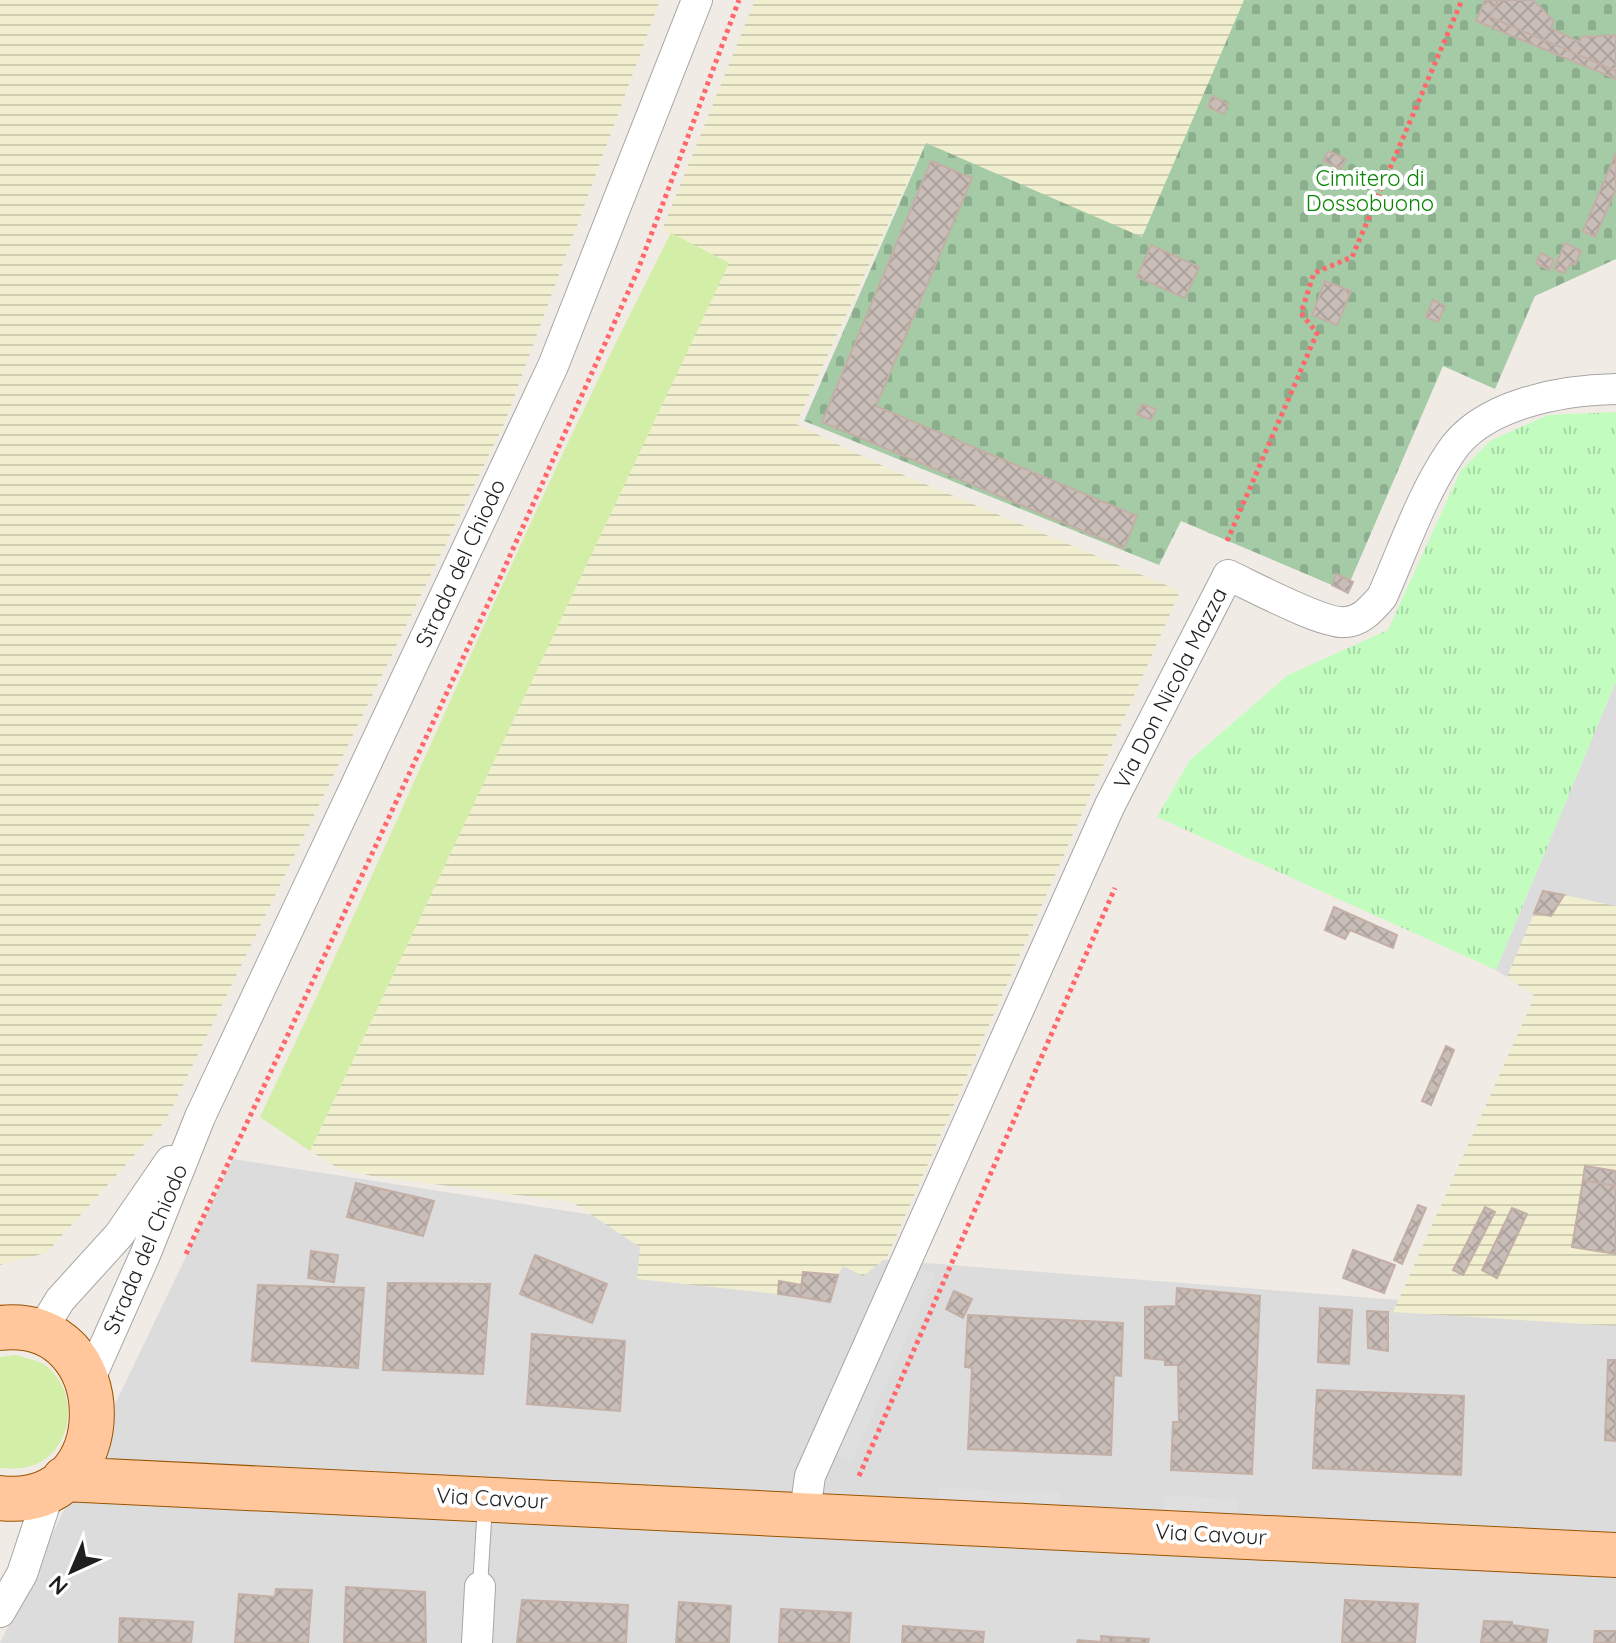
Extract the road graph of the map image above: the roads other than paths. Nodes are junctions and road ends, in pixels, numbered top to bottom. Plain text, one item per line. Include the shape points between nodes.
1 (697, 0) edge
2 (1616, 389) edge
3 (200, 1117) junction
4 (20, 1330) edge
5 (92, 1398) junction
6 (57, 1484) junction
7 (178, 1485) junction
8 (485, 1497) junction
9 (0, 1498) edge
10 (805, 1512) junction
11 (1616, 1555) edge
12 (480, 1587) joint
13 (0, 1612) edge
14 (477, 1643) edge

1 - 3 street, Strada del Chiodo via 553,366
2 - 10 street, Via Don Nicola Mazza via 1552,397 1475,426 1451,451 1382,597 1365,615 1346,623 1323,617 1228,575 1110,805 899,1272 810,1476
3 - 4 street, Strada del Chiodo via 119,1235 60,1300
3 - 5 street, Strada del Chiodo
4 - 5 main road, Via Cavour via 65,1348
5 - 6 main road via 91,1439 80,1461
5 - 7 main road, Via Cavour via 128,1460
6 - 7 main road, Via Cavour
6 - 9 main road, Via Cavour via 28,1497
6 - 13 street via 22,1574
7 - 8 main road, Via Cavour
8 - 10 main road, Via Cavour
8 - 12 lane
10 - 11 main road, Via Cavour
12 - 14 street

